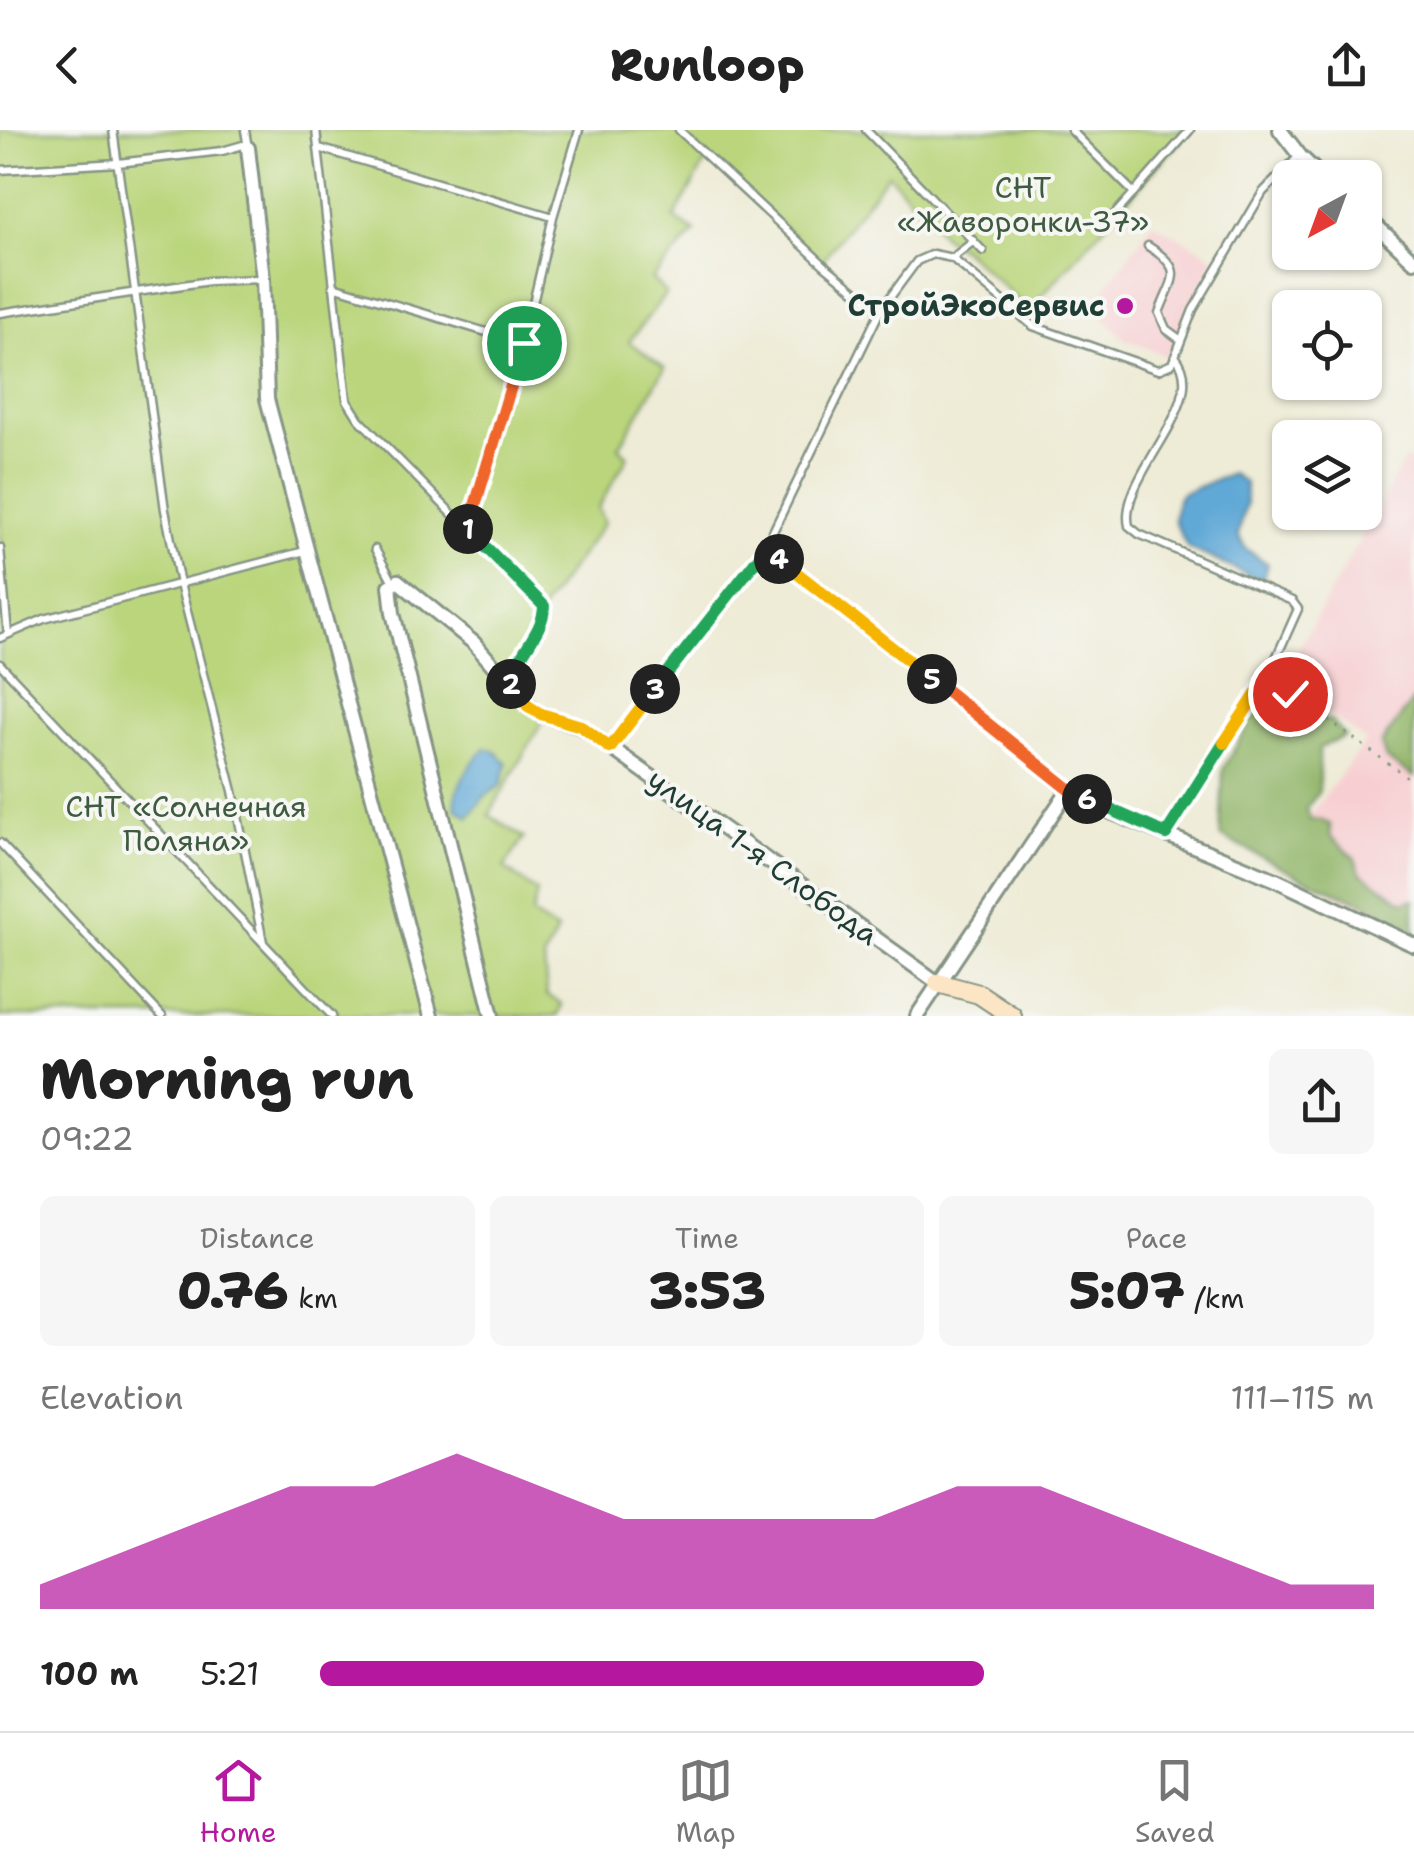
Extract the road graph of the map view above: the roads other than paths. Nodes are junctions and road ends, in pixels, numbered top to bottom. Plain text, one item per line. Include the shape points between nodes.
1 (112, 130) edge
2 (245, 130) edge
3 (316, 130) edge
4 (579, 130) edge
5 (679, 130) edge
6 (866, 130) edge
7 (1071, 130) edge
8 (1190, 130) edge
9 (1280, 130) edge
10 (248, 148) junction
11 (318, 148) junction
12 (1300, 156) junction
13 (1304, 160) edge
14 (118, 163) junction
15 (0, 170) edge
16 (1134, 193) junction
17 (553, 217) junction
18 (1108, 222) dead end
19 (1382, 231) edge
20 (974, 242) junction
21 (1148, 246) dead end
22 (983, 251) dead end
23 (952, 258) junction
24 (1414, 261) edge
25 (263, 278) junction
26 (334, 286) junction
27 (136, 294) junction
28 (880, 311) junction
29 (0, 313) edge
30 (1181, 340) junction
31 (524, 343) junction
32 (1175, 356) junction
33 (466, 528) junction
34 (0, 548) edge
35 (766, 548) junction
36 (376, 549) dead end
37 (305, 551) junction
38 (399, 583) junction
39 (180, 584) junction
40 (4, 636) edge
41 (0, 664) edge
42 (509, 682) junction
43 (610, 748) junction
44 (1069, 789) junction
45 (1166, 834) junction
46 (0, 842) edge
47 (263, 942) junction
48 (1414, 945) edge
49 (938, 982) junction
50 (162, 1016) edge
51 (332, 1016) edge
52 (430, 1016) edge
53 (492, 1016) edge
54 (917, 1016) edge
55 (1012, 1016) edge

1 - 14 lane
2 - 10 lane
3 - 11 lane
4 - 17 lane
5 - 28 lane
6 - 20 lane
7 - 16 lane
8 - 16 lane
9 - 12 street
10 - 14 lane
10 - 25 street
11 - 17 lane
11 - 26 lane
12 - 13 street
12 - 30 lane via 1263,192
14 - 15 lane
14 - 27 lane
16 - 18 lane
17 - 31 lane
19 - 24 street
20 - 22 lane
20 - 23 lane
21 - 30 lane via 1174,267 1159,313
23 - 28 lane via 934,254 918,261
23 - 32 lane via 1033,326 1158,370
25 - 27 lane
25 - 37 street via 266,399
26 - 31 lane
26 - 33 lane via 350,410
27 - 29 lane
27 - 39 lane
28 - 35 lane
30 - 32 lane
31 - 33 lane
32 - 45 lane via 1184,370 1182,399 1129,504 1130,526 1296,604 1297,618 1268,676
33 - 42 lane via 544,606
34 - 40 lane
35 - 43 lane
35 - 44 lane
36 - 38 lane
37 - 39 lane
37 - 52 street
38 - 42 street, улица 1-я Слобода via 474,643
38 - 53 street via 390,592 393,613
39 - 40 lane
39 - 47 lane
41 - 47 lane
42 - 43 street, улица 1-я Слобода via 528,706 581,726
43 - 49 street, улица 1-я Слобода
44 - 45 street
44 - 49 street
45 - 48 street
46 - 50 lane
47 - 51 lane
49 - 54 street
49 - 55 street via 979,994

